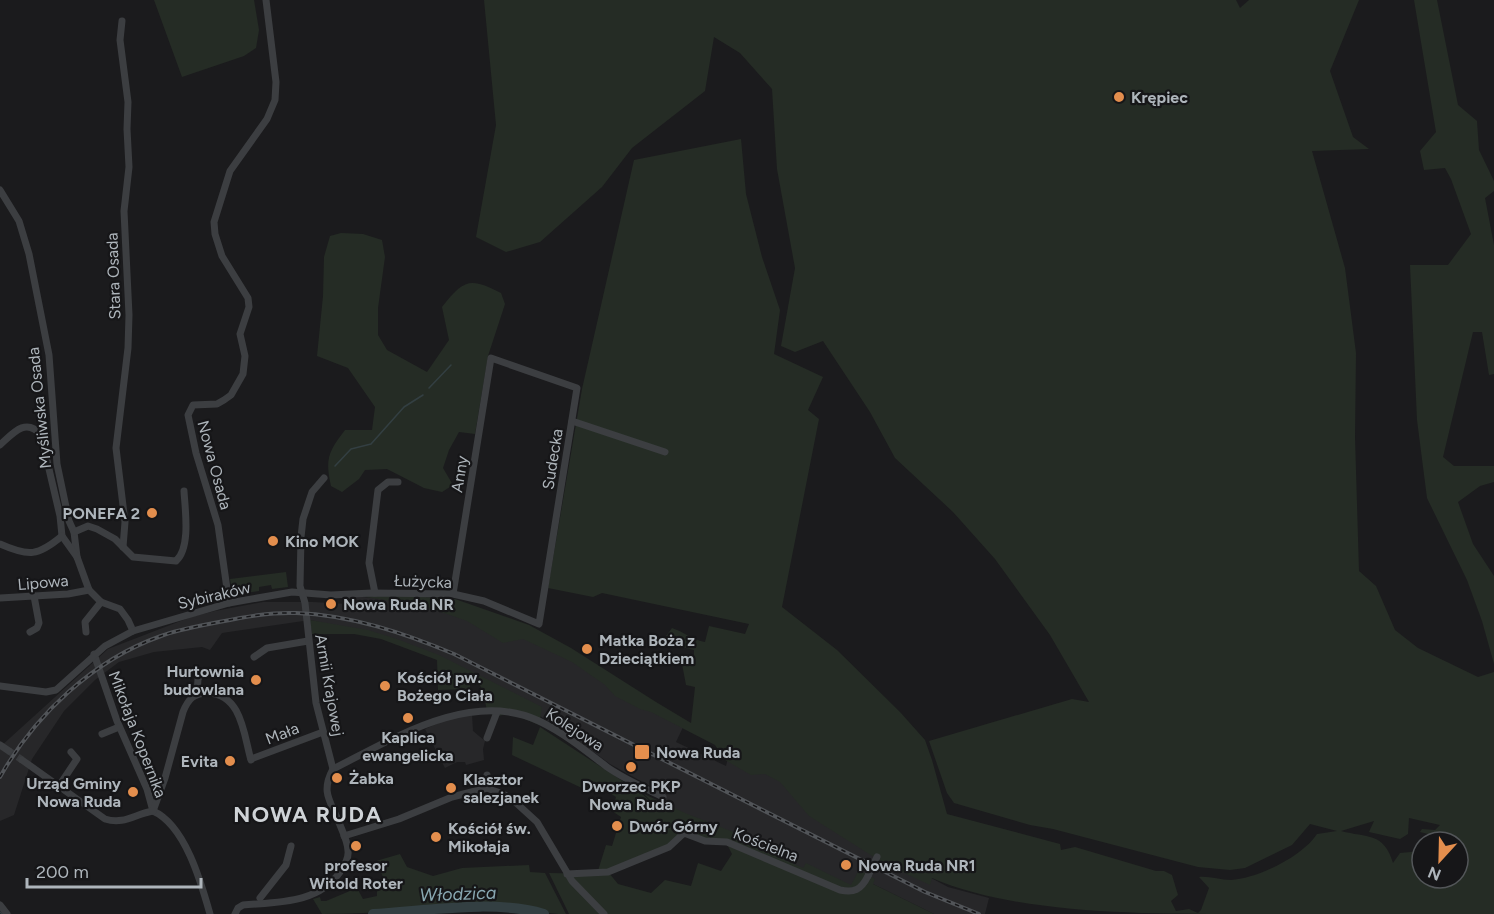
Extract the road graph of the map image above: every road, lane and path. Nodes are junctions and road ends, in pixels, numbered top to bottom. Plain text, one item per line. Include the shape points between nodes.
1 (266, 0) edge
2 (122, 21) dead end
3 (0, 190) edge
4 (492, 358) joint
5 (572, 421) junction
6 (0, 445) edge
7 (665, 452) dead end
8 (324, 478) dead end
9 (398, 482) dead end
10 (184, 491) dead end
11 (101, 530) junction
12 (124, 531) junction
13 (74, 532) junction
14 (63, 536) junction
15 (0, 544) edge
16 (123, 547) junction
17 (77, 557) junction
18 (89, 590) junction
19 (375, 593) junction
20 (302, 594) junction
21 (453, 594) junction
22 (34, 596) junction
23 (0, 598) edge
24 (101, 602) junction
25 (229, 603) junction
26 (539, 624) joint
27 (133, 631) junction
28 (30, 632) dead end
29 (86, 632) dead end
30 (308, 641) junction
31 (94, 654) junction
32 (254, 657) dead end
33 (202, 672) dead end
34 (0, 686) edge
35 (197, 694) junction
36 (497, 712) junction
37 (119, 727) junction
38 (323, 732) junction
39 (102, 734) dead end
40 (487, 738) dead end
41 (0, 745) edge
42 (9, 751) tunnel mouth
43 (71, 752) dead end
44 (22, 760) tunnel mouth
45 (333, 769) junction
46 (487, 775) dead end
47 (59, 786) junction
48 (487, 788) junction
49 (663, 797) dead end
50 (153, 811) junction
51 (344, 837) junction
52 (291, 846) dead end
53 (877, 857) dead end
54 (567, 874) junction
55 (260, 898) dead end
56 (0, 905) edge
57 (7, 914) edge
58 (210, 914) edge
59 (235, 914) edge
60 (604, 914) edge

1 - 25 street, Nowa Osada via 275,100 267,119 230,171 214,222 222,256 248,298 240,334 245,356 243,374 231,395 217,404 192,405 188,415 218,525
2 - 12 street, Stara Osada via 120,40 128,102 129,173 124,211 129,315 116,448
3 - 13 street, Myśliwska Osada via 19,221 29,254 50,355 62,494
4 - 5 street, Sudecka via 577,388
4 - 21 street, Anny
5 - 7 street
5 - 26 street, Sudecka
6 - 14 street via 27,426 41,435
8 - 20 street, Armii Krajowej via 312,492 303,519
9 - 19 street via 388,482 378,490 369,563
10 - 16 street via 186,531 176,561 133,557
11 - 12 street
11 - 13 street via 88,526
11 - 16 street
12 - 16 street, Stara Osada
13 - 17 street, Myśliwska Osada
14 - 15 street via 33,554
14 - 17 street
17 - 18 street
18 - 22 street, Lipowa
18 - 24 street
19 - 20 street, Łużycka
19 - 21 street, Łużycka
20 - 25 street, Sybiraków via 292,592
20 - 30 street, Armii Krajowej
21 - 26 street, Łużycka via 484,601
22 - 23 street, Lipowa
22 - 28 street via 39,623
24 - 27 street via 120,609
24 - 29 street via 85,622
25 - 27 street, Sybiraków
27 - 31 street, Sybiraków
30 - 32 street via 267,648
30 - 38 street, Armii Krajowej
31 - 34 street, Sybiraków via 56,690
31 - 37 street, Mikołaja Kopernika
33 - 35 street
35 - 38 street, Mała via 224,698 238,712 251,760
35 - 50 street via 183,712
36 - 40 street
36 - 45 street, Kolejowa via 481,710 446,717
36 - 49 street, Kolejowa via 539,721 614,771
37 - 39 street
37 - 50 street, Mikołaja Kopernika
38 - 45 street, Armii Krajowej
41 - 42 street
43 - 47 street via 77,759
44 - 47 street
45 - 51 street via 325,790
46 - 48 street
47 - 50 street via 105,819 124,821
48 - 51 street
48 - 54 street via 514,801 537,822
50 - 58 street, Mikołaja Kopernika via 162,815 181,838
51 - 59 street via 348,849 346,863 324,890 297,899 243,905
52 - 55 street via 286,866
53 - 54 street, Kościelna, bridge via 864,885 850,892 727,842 684,833 669,847 608,872
54 - 60 street
56 - 57 street

